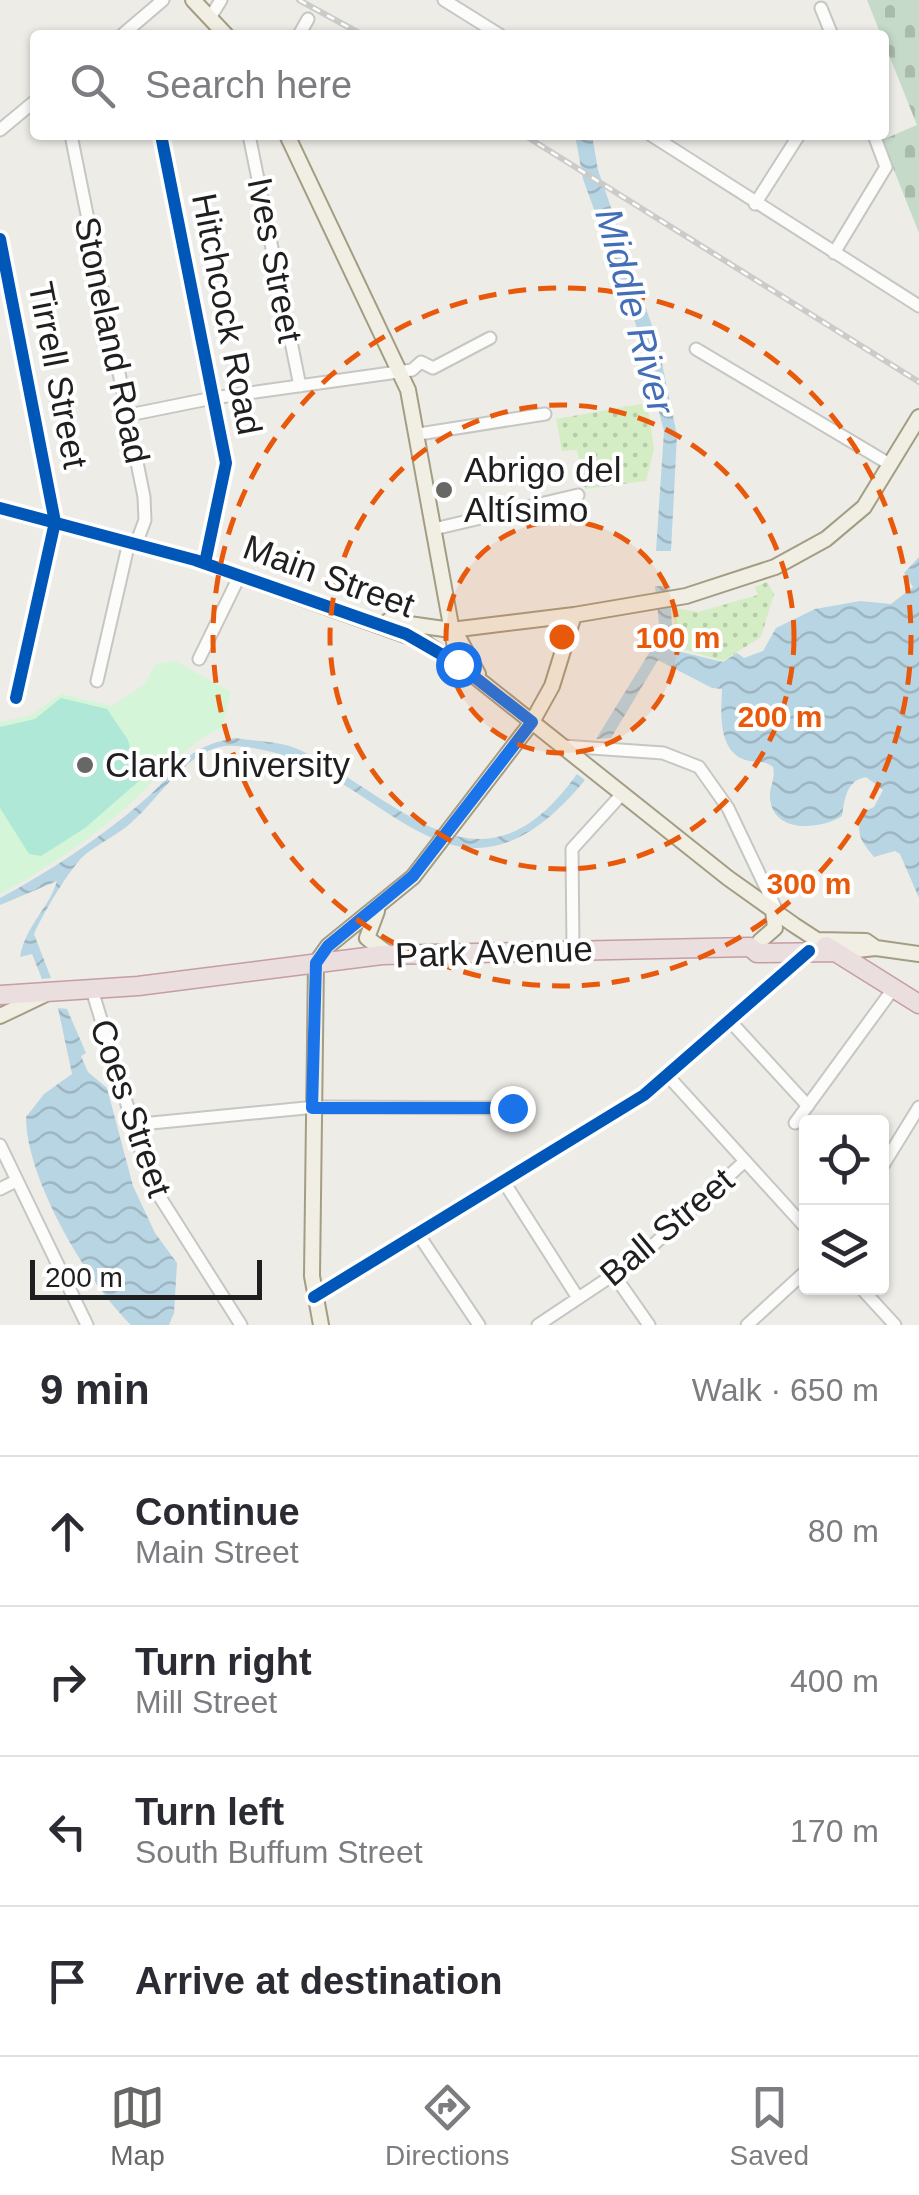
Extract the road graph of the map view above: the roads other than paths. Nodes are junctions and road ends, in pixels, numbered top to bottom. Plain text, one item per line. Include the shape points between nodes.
1 (163, 0) edge
2 (193, 0) edge
3 (221, 0) edge
4 (444, 0) edge
5 (821, 8) dead end
6 (211, 16) junction
7 (308, 19) dead end
8 (139, 29) edge
9 (222, 30) edge
10 (301, 30) edge
11 (492, 30) edge
12 (830, 30) edge
13 (30, 106) edge
14 (0, 130) edge
15 (72, 140) edge
16 (162, 140) edge
17 (251, 140) edge
18 (289, 140) edge
19 (658, 140) edge
20 (797, 140) edge
21 (876, 140) edge
22 (755, 204) junction
23 (0, 239) edge
24 (834, 253) junction
25 (919, 306) edge
26 (490, 338) dead end
27 (696, 348) dead end
28 (401, 371) junction
29 (300, 386) junction
30 (213, 398) junction
31 (545, 414) dead end
32 (128, 415) junction
33 (919, 417) edge
34 (418, 434) junction
35 (891, 465) junction
36 (578, 494) dead end
37 (0, 508) edge
38 (56, 522) junction
39 (434, 529) junction
40 (132, 542) junction
41 (205, 563) junction
42 (240, 575) junction
43 (574, 615) junction
44 (362, 618) junction
45 (451, 630) junction
46 (422, 641) junction
47 (198, 660) dead end
48 (458, 664) junction
49 (96, 681) dead end
50 (484, 684) junction
51 (16, 698) dead end
52 (532, 722) junction
53 (563, 746) junction
54 (622, 794) junction
55 (380, 906) junction
56 (776, 912) junction
57 (755, 944) junction
58 (813, 945) junction
59 (573, 949) junction
60 (871, 949) junction
61 (835, 952) junction
62 (919, 954) edge
63 (391, 955) junction
64 (316, 963) junction
65 (867, 974) junction
66 (893, 989) junction
67 (92, 990) junction
68 (47, 993) junction
69 (0, 997) edge
70 (919, 1004) edge
71 (0, 1016) edge
72 (730, 1020) junction
73 (668, 1076) junction
74 (808, 1106) junction
75 (919, 1106) edge
76 (312, 1108) junction
77 (512, 1108) dead end
78 (795, 1123) dead end
79 (132, 1125) junction
80 (0, 1145) edge
81 (889, 1155) edge
82 (745, 1161) junction
83 (16, 1181) junction
84 (504, 1182) junction
85 (0, 1188) edge
86 (799, 1220) edge
87 (418, 1234) junction
88 (614, 1275) junction
89 (799, 1277) edge
90 (867, 1295) edge
91 (314, 1297) junction
92 (578, 1298) junction
93 (86, 1325) edge
94 (241, 1325) edge
95 (320, 1325) edge
96 (479, 1325) edge
97 (538, 1325) edge
98 (649, 1325) edge
99 (747, 1325) edge
100 (895, 1325) edge

1 - 8 street
2 - 6 main road
3 - 6 street
4 - 11 street
5 - 12 street
6 - 9 main road
7 - 10 street
13 - 14 street
15 - 32 street, Stoneland Road
16 - 30 street, Hitchcock Road
17 - 29 street, Ives Street
18 - 28 main road
19 - 22 street
20 - 22 street
21 - 24 street via 886,167
22 - 24 street
23 - 38 street, Tirrell Street
24 - 25 street
26 - 28 street via 434,368 421,362
27 - 35 street
28 - 29 street
28 - 34 main road
29 - 30 street
30 - 32 street
30 - 41 street, Hitchcock Road via 226,464
31 - 34 street
32 - 40 street, Stoneland Road via 146,510
33 - 35 main road
34 - 39 main road
35 - 43 main road via 864,507 826,539 775,567 673,598
36 - 39 street
37 - 38 main road, Main Street
38 - 40 main road, Main Street
38 - 51 street
39 - 45 main road
40 - 41 main road, Main Street
40 - 49 street, Stoneland Road
41 - 42 main road, Main Street
42 - 44 main road, Main Street
42 - 47 street
43 - 45 main road
43 - 52 main road via 552,686
44 - 45 main road
44 - 46 main road, Main Street
45 - 46 main road
45 - 48 main road
45 - 50 main road
46 - 48 main road, Main Street
48 - 50 main road, Main Street
50 - 52 main road, Main Street
52 - 53 main road, Main Street
52 - 55 main road via 439,845
53 - 54 main road, Main Street
53 - 56 street via 663,753 699,767 728,808
54 - 56 main road, Main Street
54 - 59 street via 572,849
55 - 63 main road via 367,938
55 - 64 main road
56 - 57 main road via 775,928
56 - 58 main road, Main Street
57 - 58 highway, Park Avenue via 758,954
57 - 59 highway, Park Avenue
58 - 60 main road via 866,941
58 - 61 highway, Park Avenue
58 - 72 street
59 - 63 highway, Park Avenue
60 - 61 main road
60 - 62 main road
60 - 65 main road
61 - 65 highway
63 - 64 highway, Park Avenue
64 - 67 highway, Park Avenue
64 - 76 main road
65 - 66 highway
66 - 70 highway
66 - 74 street
67 - 68 highway, Park Avenue
67 - 79 street, Coes Street
68 - 69 highway, Park Avenue
68 - 71 main road
72 - 73 street
72 - 74 street
73 - 82 street
73 - 84 street
74 - 78 street
75 - 81 street
76 - 77 street
76 - 79 street
76 - 91 main road
79 - 94 street, Coes Street via 163,1207
80 - 83 street
82 - 86 street
82 - 88 street, Ball Street
83 - 85 street
83 - 93 street
84 - 87 street
84 - 92 street
87 - 91 street
87 - 96 street
88 - 92 street, Ball Street
88 - 98 street
89 - 99 street
90 - 100 street
91 - 95 main road
92 - 97 street, Ball Street

